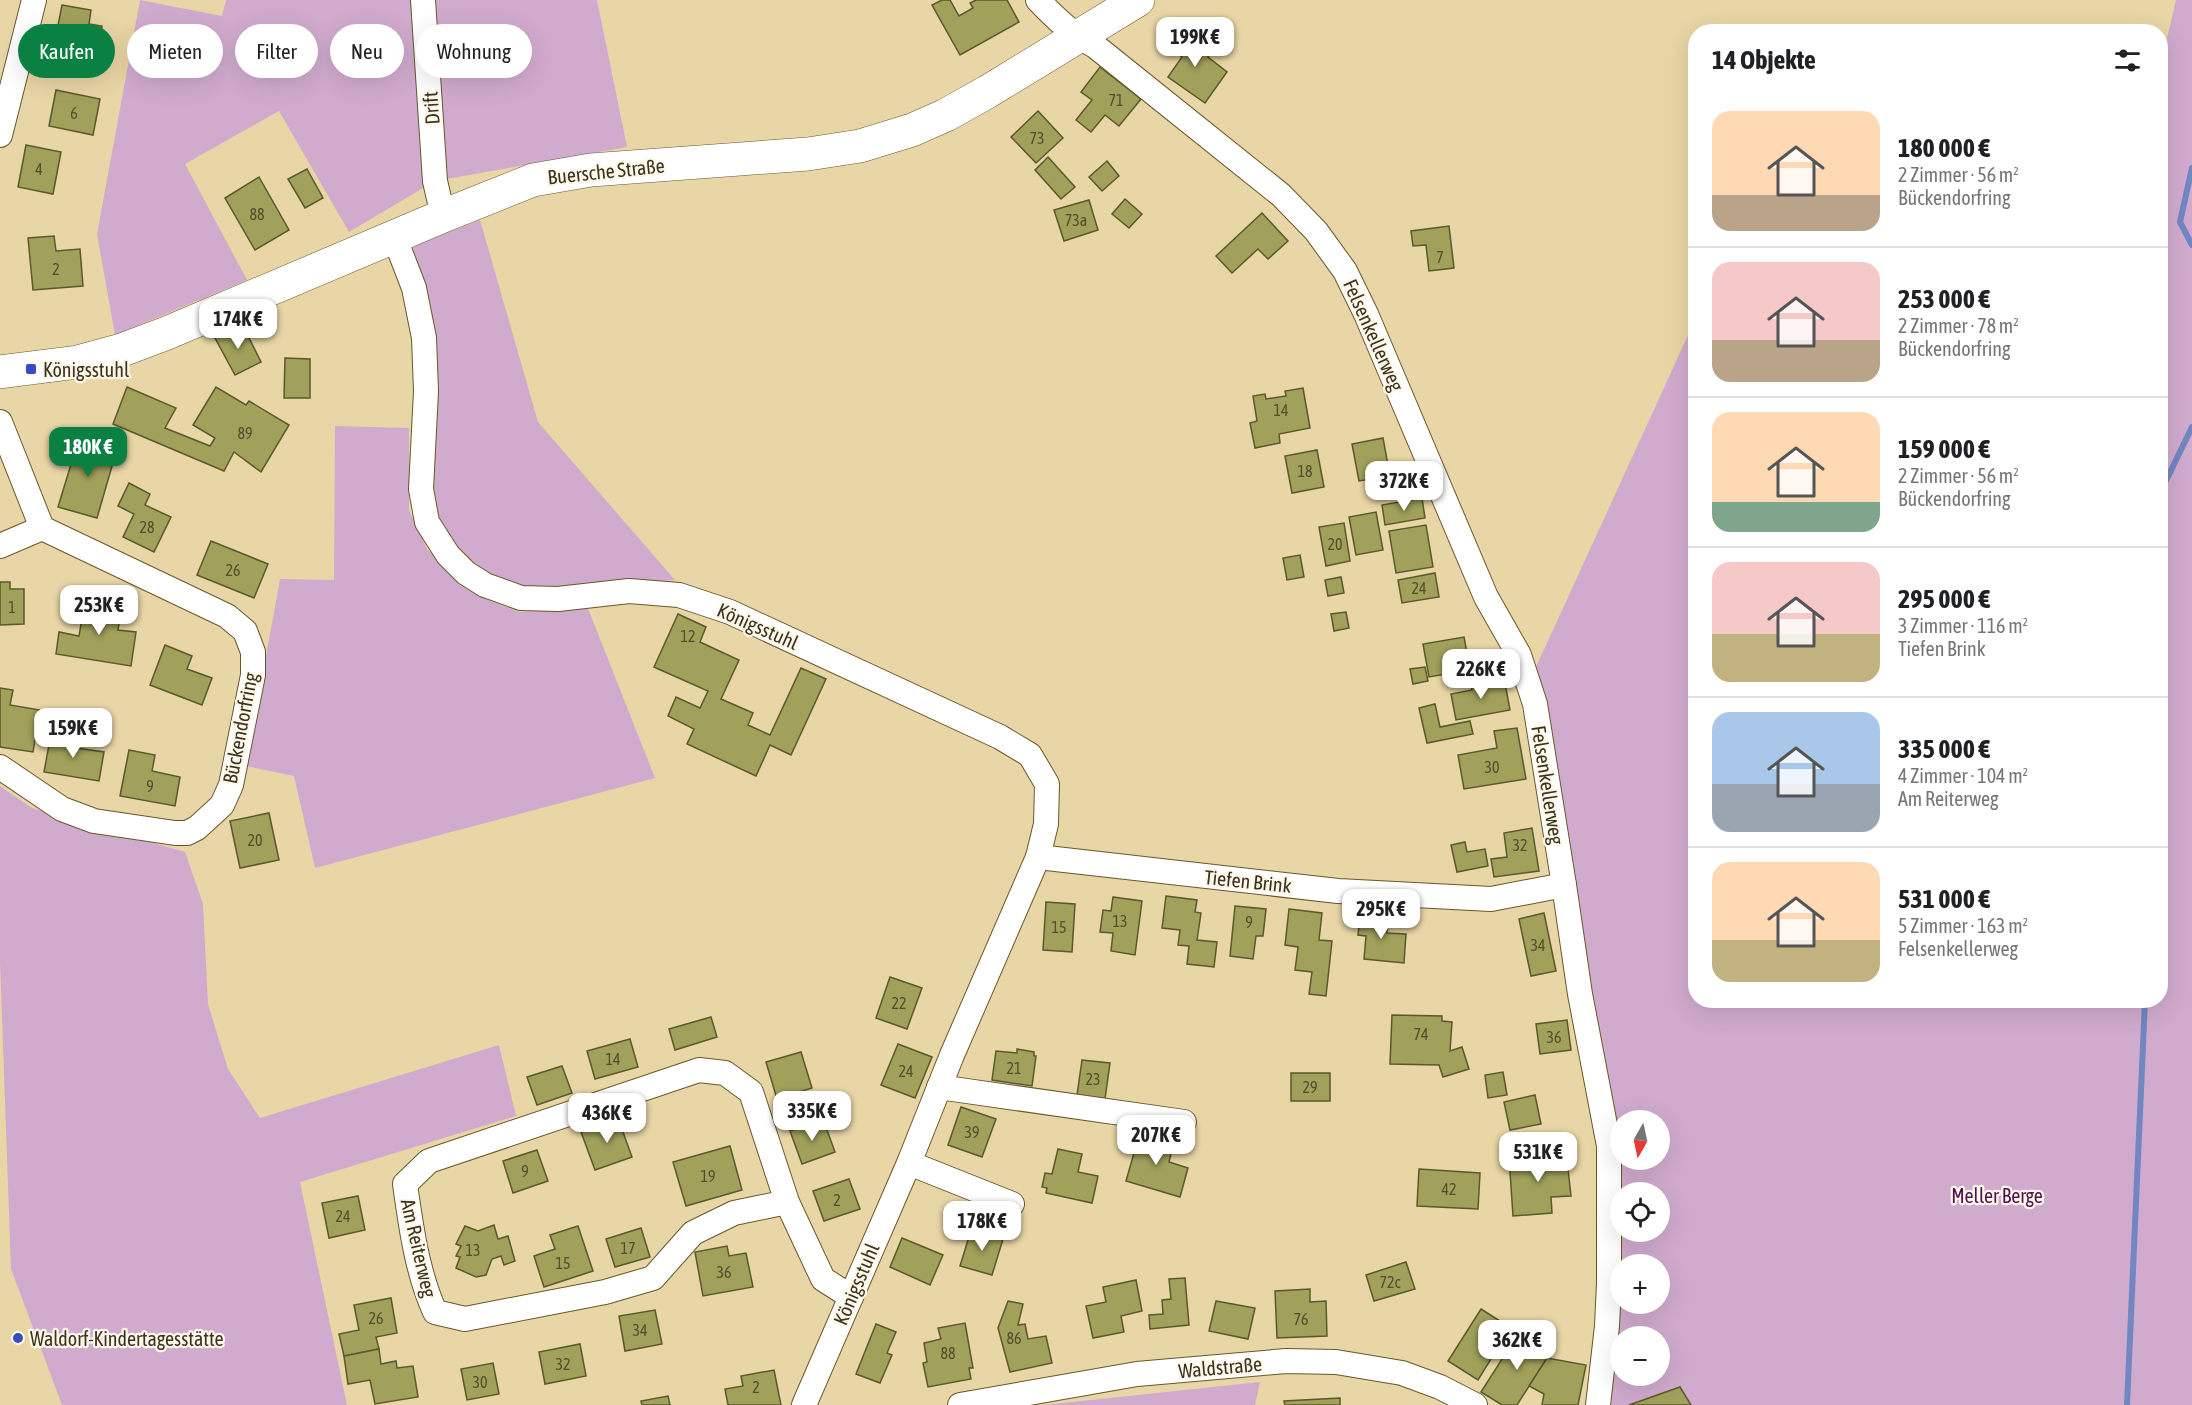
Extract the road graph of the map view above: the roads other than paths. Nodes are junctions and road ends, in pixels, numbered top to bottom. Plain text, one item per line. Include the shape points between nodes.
1 (34, 0) edge
2 (423, 0) edge
3 (1038, 0) edge
4 (1138, 0) edge
5 (1078, 37) junction
6 (0, 135) edge
7 (443, 216) junction
8 (394, 236) junction
9 (0, 372) edge
10 (0, 422) edge
11 (42, 528) junction
12 (0, 546) edge
13 (0, 767) edge
14 (1038, 857) junction
15 (1564, 885) junction
16 (939, 1088) junction
17 (1184, 1122) dead end
18 (909, 1163) junction
19 (787, 1202) junction
20 (1012, 1204) dead end
21 (851, 1298) junction
22 (804, 1405) edge
23 (960, 1405) edge
24 (1476, 1405) edge
25 (1598, 1405) edge

1 - 6 street
2 - 7 street, Drift via 435,182
3 - 5 street, Felsenkellerweg
4 - 5 main road, Buersche Straße
5 - 7 main road, Buersche Straße via 946,115 860,146 808,154 580,172 533,180
5 - 15 street, Felsenkellerweg via 1095,46 1281,195 1316,231 1345,271 1486,597 1519,655 1535,704
7 - 8 main road, Buersche Straße
8 - 9 main road, Buersche Straße via 122,350 78,362
8 - 14 street, Königsstuhl via 414,288 424,338 426,392 421,489 427,522 448,555 466,573 520,598 558,599 628,591 679,595 730,612 1000,737 1030,755 1047,784 1046,824
10 - 11 street
11 - 12 street
11 - 13 street, Bückendorfring via 227,616 245,631 253,652 253,675 231,785 222,805 187,833 94,821 62,809
14 - 15 street, Tiefen Brink via 1338,891 1467,898 1491,899
14 - 16 street, Königsstuhl
15 - 25 street, Felsenkellerweg via 1609,1146 1607,1326
16 - 17 street
16 - 18 street, Königsstuhl
18 - 20 street
18 - 21 street, Königsstuhl
19 - 19 street, Am Reiterweg via 750,1092 724,1073 699,1070 429,1161 405,1184 427,1294 435,1312 465,1319 605,1292 653,1278 693,1233 734,1213
19 - 21 street, Am Reiterweg via 823,1279
21 - 22 street, Königsstuhl
23 - 24 street, Waldstraße via 1137,1374 1286,1361 1336,1362 1402,1373

